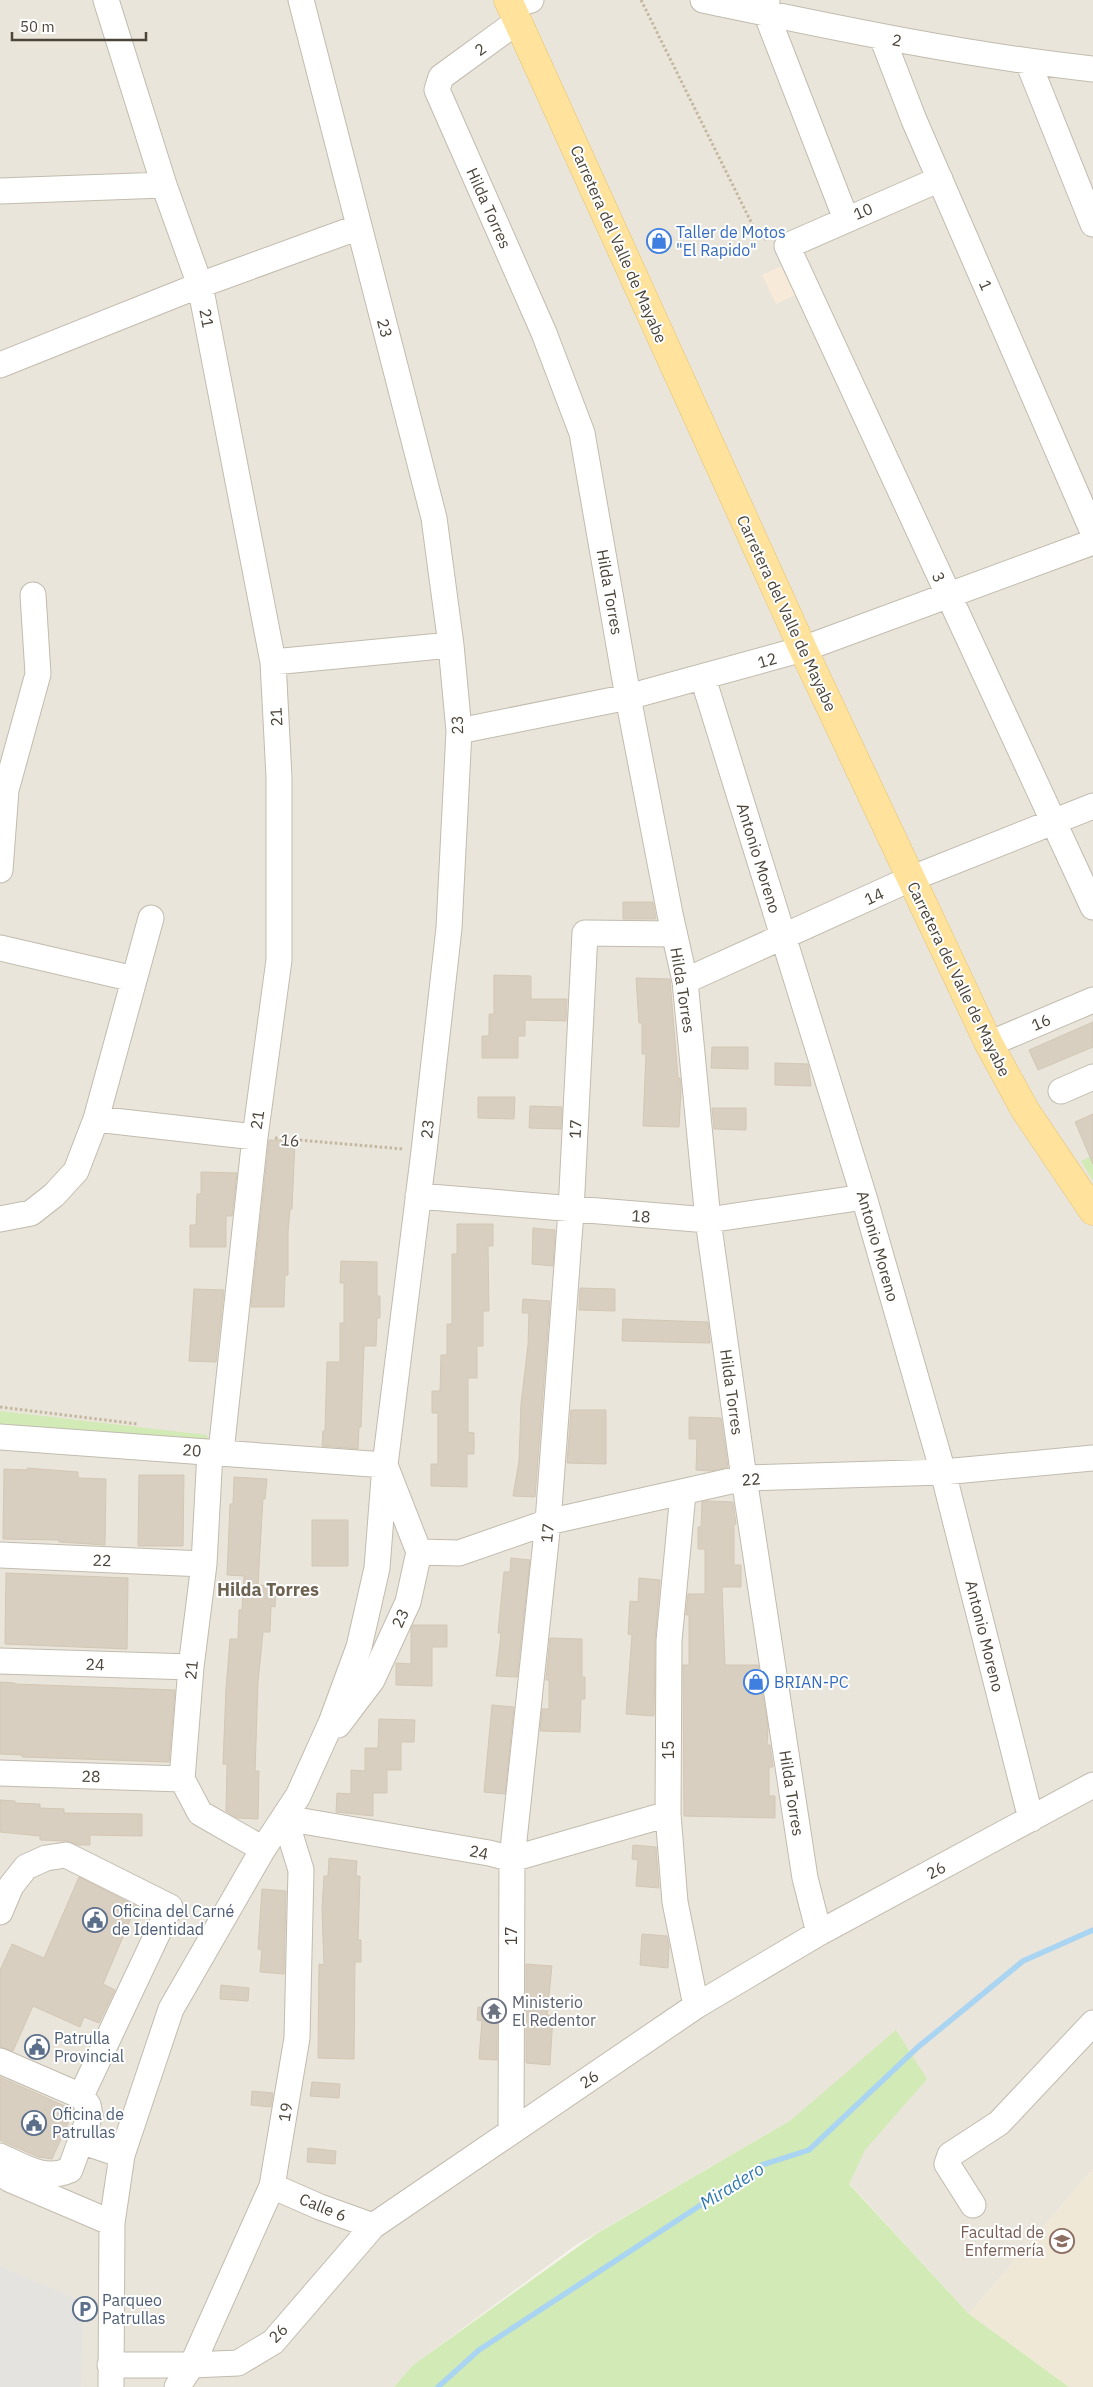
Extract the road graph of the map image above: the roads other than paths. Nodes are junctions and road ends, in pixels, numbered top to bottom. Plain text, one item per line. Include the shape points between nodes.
1 (106, 0) edge
2 (301, 0) edge
3 (703, 0) edge
4 (517, 7) edge
5 (766, 7) edge
6 (882, 37) junction
7 (1028, 62) junction
8 (1093, 69) edge
9 (441, 77) joint
10 (940, 179) junction
11 (164, 185) junction
12 (0, 191) edge
13 (846, 219) junction
14 (1093, 224) edge
15 (359, 227) junction
16 (787, 246) joint
17 (200, 285) junction
18 (0, 366) edge
19 (1093, 532) edge
20 (1093, 542) edge
21 (33, 595) dead end
22 (948, 595) junction
23 (451, 645) junction
24 (803, 649) junction
25 (273, 662) junction
26 (703, 678) junction
27 (628, 697) junction
28 (459, 731) junction
29 (3, 790) edge
30 (1093, 806) edge
31 (1052, 822) junction
32 (0, 870) edge
33 (910, 879) junction
34 (1093, 906) edge
35 (151, 918) dead end
36 (674, 934) junction
37 (784, 937) junction
38 (0, 948) edge
39 (134, 978) junction
40 (685, 981) junction
41 (1093, 1000) edge
42 (989, 1044) junction
43 (1093, 1077) edge
44 (1061, 1091) dead end
45 (96, 1119) junction
46 (255, 1136) junction
47 (418, 1196) junction
48 (864, 1197) junction
49 (572, 1211) junction
50 (1093, 1211) edge
51 (0, 1219) edge
52 (708, 1220) junction
53 (0, 1437) edge
54 (216, 1452) junction
55 (1093, 1458) edge
56 (385, 1465) junction
57 (943, 1472) junction
58 (744, 1478) junction
59 (683, 1493) junction
60 (548, 1522) junction
61 (419, 1552) junction
62 (0, 1555) edge
63 (204, 1564) junction
64 (0, 1661) edge
65 (190, 1667) junction
66 (316, 1756) junction
67 (0, 1773) edge
68 (182, 1779) junction
69 (1093, 1785) edge
70 (668, 1814) junction
71 (285, 1818) junction
72 (1031, 1819) junction
73 (263, 1849) junction
74 (512, 1859) junction
75 (0, 1912) edge
76 (819, 1934) junction
77 (696, 2006) junction
78 (1093, 2023) edge
79 (0, 2061) edge
80 (81, 2096) junction
81 (511, 2132) junction
82 (80, 2141) junction
83 (122, 2155) junction
84 (0, 2156) edge
85 (0, 2175) edge
86 (272, 2186) junction
87 (972, 2205) dead end
88 (112, 2223) junction
89 (373, 2226) junction
90 (192, 2365) junction
91 (110, 2376) edge
92 (177, 2387) edge

1 - 11 street, 21
2 - 15 street, 23
3 - 5 street, 2
4 - 9 street, 2
4 - 24 main road, Carretera del Valle de Mayabe
5 - 6 street, 2
5 - 13 street
6 - 7 street, 2
6 - 10 street, 1
7 - 8 street, 2
7 - 14 street
9 - 27 street, Hilda Torres via 437,90 544,333 582,433
10 - 13 street, 10
10 - 19 street, 1
11 - 12 street
11 - 17 street, 21
13 - 16 street, 10
15 - 17 street
15 - 23 street, 23 via 434,518
16 - 22 street, 3
17 - 18 street
17 - 25 street, 21
20 - 22 street, 12
21 - 29 street via 38,674
22 - 24 street, 12
22 - 31 street, 3
23 - 25 street
23 - 28 street, 23
24 - 26 street, 12
24 - 33 main road, Carretera del Valle de Mayabe
25 - 46 street, 21 via 279,777 279,960
26 - 27 street, 12
26 - 37 street, Antonio Moreno
27 - 28 street, 12
27 - 36 street, Hilda Torres
28 - 47 street, 23 via 449,928
29 - 32 street
30 - 31 street, 14
31 - 33 street, 14
31 - 34 street, 3
33 - 37 street, 14
33 - 42 main road, Carretera del Valle de Mayabe
35 - 39 street
36 - 40 street, Hilda Torres
36 - 49 street, 17 via 585,934
37 - 40 street, 14
37 - 48 street, Antonio Moreno
38 - 39 street
39 - 45 street
40 - 52 street, Hilda Torres
41 - 42 street, 16
42 - 50 main road, Carretera del Valle de Mayabe via 1025,1110
43 - 44 street
45 - 46 street
45 - 51 street via 76,1171 54,1195 31,1213
46 - 54 street, 21
47 - 49 street, 18
47 - 56 street, 23
48 - 52 street, 18
48 - 57 street, Antonio Moreno
49 - 52 street, 18
49 - 60 street, 17
52 - 58 street, Hilda Torres
53 - 54 street, 20
54 - 56 street, 20
54 - 63 street, 21
55 - 57 street, 22
56 - 61 street, 23
56 - 66 street, 23 via 376,1568 359,1648
57 - 58 street, 22
57 - 72 street, Antonio Moreno
58 - 59 street, 22
58 - 76 street, Hilda Torres via 805,1878
59 - 60 street, 22
59 - 70 street, 15 via 669,1641
60 - 61 street, 22 via 459,1553
60 - 74 street, 17
61 - 66 street, 23 via 408,1602 372,1680
62 - 63 street, 22
63 - 65 street, 21
64 - 65 street, 24
65 - 68 street, 21
66 - 71 street, 23
67 - 68 street, 28
68 - 73 street via 200,1813
69 - 72 street, 26
70 - 74 street, 24
70 - 77 street, 15 via 675,1902
71 - 73 street, 23
71 - 74 street, 24
71 - 86 street, 19 via 302,1870 297,2028
72 - 76 street, 26
73 - 83 street, 23 via 171,2009
74 - 81 street, 17
75 - 80 street via 11,1886 26,1867 46,1858 66,1855 170,1907
76 - 77 street, 26
77 - 81 street, 26
78 - 87 street via 999,2123 950,2155 947,2164
79 - 80 street
80 - 82 street via 90,2115
81 - 89 street, 26
82 - 83 street
82 - 84 street via 70,2170 58,2175 43,2175
83 - 88 street, 23
85 - 88 street
86 - 89 street, Calle 6
86 - 90 street, 19
88 - 91 street, 23
89 - 90 street, 26 via 273,2342 238,2363
90 - 91 street, 26
90 - 92 street, 19

